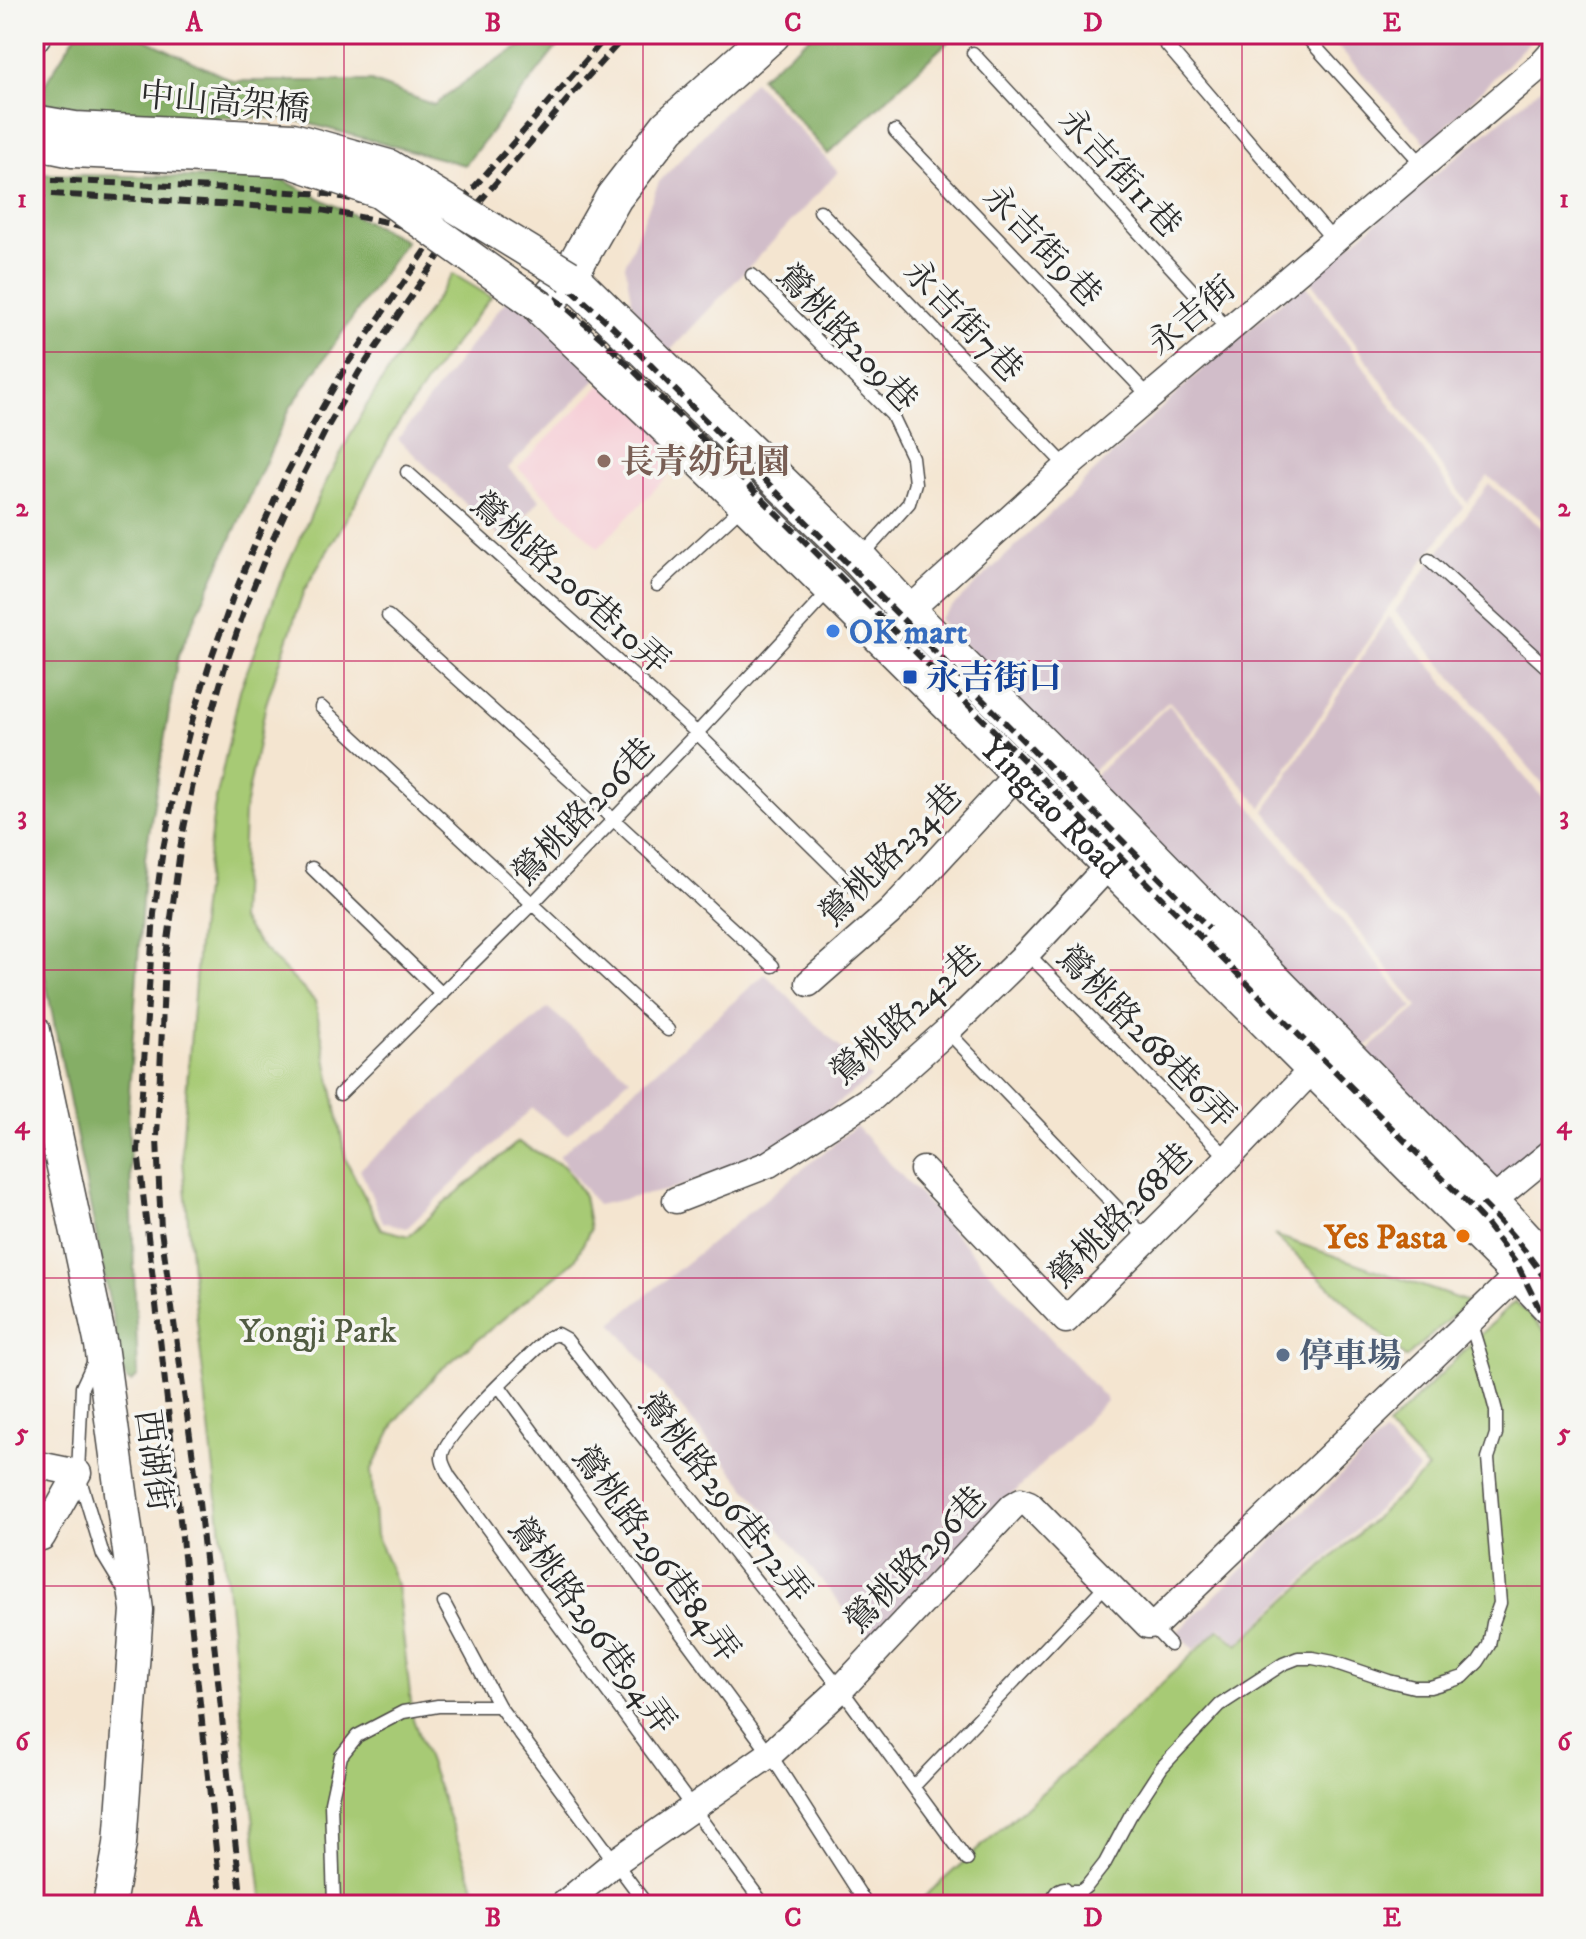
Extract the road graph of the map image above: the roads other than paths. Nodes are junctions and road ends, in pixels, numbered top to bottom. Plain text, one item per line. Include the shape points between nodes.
1 (39, 34) edge
2 (772, 34) edge
3 (1157, 34) edge
4 (1304, 34) edge
5 (34, 41) edge
6 (973, 53) dead end
7 (1549, 63) edge
8 (34, 121) edge
9 (895, 131) dead end
10 (34, 143) edge
11 (1423, 165) junction
12 (820, 211) dead end
13 (1334, 241) junction
14 (752, 275) dead end
15 (569, 276) junction
16 (542, 308) junction
17 (1229, 330) junction
18 (1150, 397) junction
19 (1067, 467) junction
20 (407, 472) dead end
21 (746, 503) junction
22 (1429, 560) dead end
23 (845, 574) junction
24 (657, 585) dead end
25 (908, 612) junction
26 (388, 616) dead end
27 (880, 637) junction
28 (1552, 672) edge
29 (321, 707) dead end
30 (697, 733) junction
31 (1019, 772) junction
32 (614, 820) junction
33 (1111, 863) junction
34 (312, 868) dead end
35 (852, 886) dead end
36 (533, 904) junction
37 (1027, 953) junction
38 (773, 966) dead end
39 (809, 983) dead end
40 (442, 994) junction
41 (668, 1030) dead end
42 (34, 1031) edge
43 (947, 1031) junction
44 (1324, 1056) junction
45 (340, 1094) dead end
46 (1552, 1152) edge
47 (1228, 1158) junction
48 (923, 1170) dead end
49 (676, 1200) dead end
50 (1491, 1202) junction
51 (1147, 1239) junction
52 (1541, 1280) edge
53 (1470, 1321) junction
54 (101, 1345) junction
55 (499, 1386) junction
56 (34, 1464) edge
57 (78, 1473) junction
58 (34, 1538) edge
59 (1107, 1584) junction
60 (444, 1603) dead end
61 (137, 1610) junction
62 (841, 1689) junction
63 (499, 1706) junction
64 (770, 1754) junction
65 (914, 1786) junction
66 (693, 1808) junction
67 (967, 1860) dead end
68 (615, 1862) junction
69 (863, 1899) dead end
70 (109, 1905) edge
71 (334, 1905) edge
72 (563, 1905) edge
73 (647, 1905) edge
74 (764, 1905) edge
75 (1051, 1905) edge

1 - 5 street
2 - 15 main road via 668,127 614,197
3 - 13 lane
4 - 11 lane
6 - 17 lane, 永吉街11巷
7 - 11 street, 永吉街
8 - 15 street, 中山高架橋, bridge via 75,128 293,139 389,166
9 - 18 lane, 永吉街9巷
10 - 16 street, 中山高架橋, bridge via 73,151 289,161 379,192
11 - 13 street, 永吉街
12 - 19 lane, 永吉街7巷
13 - 17 street, 永吉街
14 - 23 lane, 鶯桃路209巷 via 892,415 912,457 915,483 909,503
15 - 16 main road
15 - 23 main road, Yingtao Road
16 - 21 main road, Yingtao Road
17 - 18 street, 永吉街
18 - 19 street, 永吉街
19 - 25 street, 永吉街
20 - 30 lane, 鶯桃路206巷10弄
21 - 23 main road, Yingtao Road
21 - 24 lane
22 - 28 lane
23 - 25 main road, Yingtao Road
23 - 27 main road, Yingtao Road
23 - 30 lane, 鶯桃路206巷
25 - 27 street, 永吉街
25 - 44 main road, Yingtao Road via 1043,746
26 - 32 lane
27 - 31 main road, Yingtao Road
29 - 36 lane
30 - 32 lane, 鶯桃路206巷
30 - 35 lane, 鶯桃路206巷10弄
31 - 33 main road, Yingtao Road
31 - 39 street, 鶯桃路234巷 via 890,912
32 - 36 lane, 鶯桃路206巷
32 - 38 lane
33 - 37 street, 鶯桃路242巷
33 - 44 main road, Yingtao Road
34 - 40 lane
36 - 40 lane, 鶯桃路206巷
36 - 41 lane
37 - 43 street, 鶯桃路242巷
37 - 47 lane, 鶯桃路268巷6弄
40 - 45 lane, 鶯桃路206巷
42 - 54 street, 西湖街
43 - 49 street, 鶯桃路242巷 via 873,1097 769,1164
43 - 51 lane
44 - 47 street, 鶯桃路268巷
44 - 50 main road, Yingtao Road
44 - 52 main road, Yingtao Road
46 - 50 street
47 - 51 street, 鶯桃路268巷
48 - 51 street, 鶯桃路268巷 via 1066,1320
50 - 52 main road, Yingtao Road
52 - 53 street, 鶯桃路296巷
53 - 59 street, 鶯桃路296巷 via 1156,1624 1161,1635
53 - 75 lane via 1497,1424 1488,1458 1500,1603 1489,1645 1478,1662 1463,1677 1430,1687 1389,1681 1313,1658 1283,1664 1220,1705 1168,1760 1087,1886 1081,1891 1060,1889
54 - 57 lane via 82,1387
54 - 61 street, 西湖街
55 - 62 lane, 鶯桃路296巷72弄 via 549,1337 566,1339
55 - 64 lane, 鶯桃路296巷84弄
55 - 66 lane, 鶯桃路296巷94弄 via 457,1428 441,1459
56 - 57 street
57 - 58 street via 42,1537
57 - 61 lane via 103,1555
59 - 62 street, 鶯桃路296巷 via 1021,1501
59 - 65 lane
60 - 63 lane
61 - 70 street, 西湖街 via 120,1844
62 - 64 street, 鶯桃路296巷
62 - 65 lane, 鶯桃路296巷72弄
63 - 68 lane
63 - 71 lane via 403,1712 357,1736 341,1756 331,1802
64 - 66 street, 鶯桃路296巷
64 - 69 lane, 鶯桃路296巷84弄
65 - 67 lane, 鶯桃路296巷72弄
66 - 68 street, 鶯桃路296巷
66 - 74 lane, 鶯桃路296巷94弄
68 - 72 street, 鶯桃路296巷
68 - 73 lane

